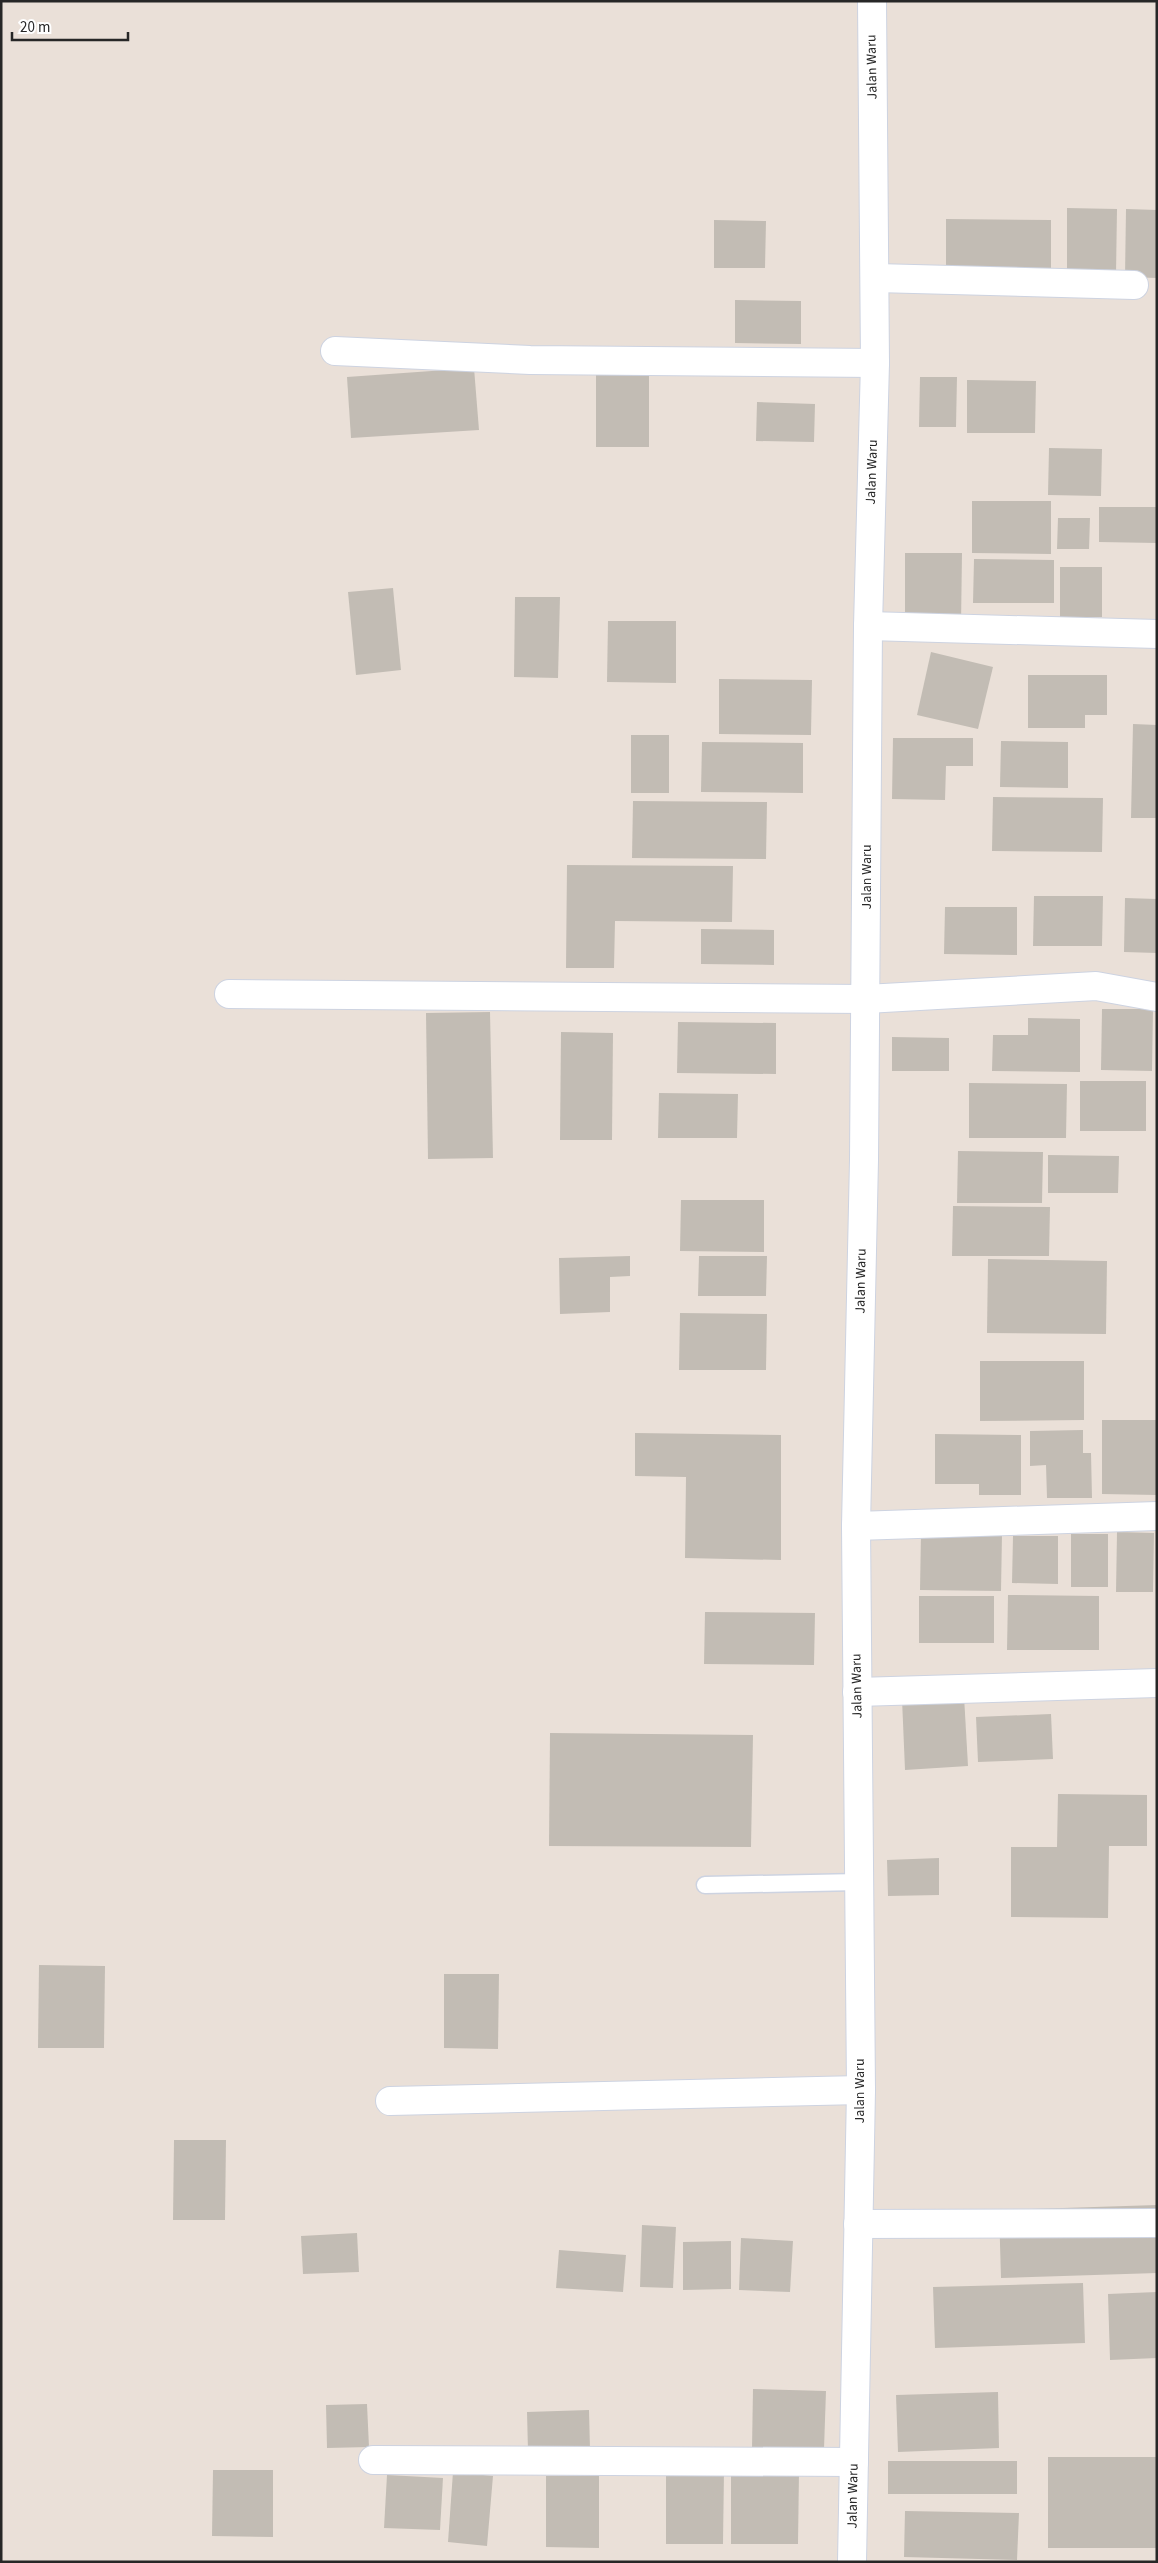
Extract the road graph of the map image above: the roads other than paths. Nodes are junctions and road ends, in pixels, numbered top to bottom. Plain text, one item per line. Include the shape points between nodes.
1 (872, 1) edge
2 (876, 278) junction
3 (1134, 285) dead end
4 (335, 351) dead end
5 (875, 363) junction
6 (868, 626) junction
7 (1157, 634) edge
8 (229, 994) dead end
9 (1157, 997) edge
10 (866, 999) junction
11 (1157, 1516) edge
12 (856, 1526) junction
13 (1157, 1683) edge
14 (857, 1692) junction
15 (859, 1882) junction
16 (705, 1886) dead end
17 (861, 2090) junction
18 (390, 2101) dead end
19 (1157, 2223) edge
20 (858, 2224) junction
21 (372, 2460) dead end
22 (854, 2462) junction
23 (852, 2562) edge

1 - 2 street, Jalan Waru
2 - 3 street
2 - 5 street, Jalan Waru
4 - 5 street via 530,360
5 - 6 street, Jalan Waru
6 - 7 street
6 - 10 street, Jalan Waru
8 - 10 street
9 - 10 street via 1096,986
10 - 12 street, Jalan Waru
11 - 12 street
12 - 14 street, Jalan Waru
13 - 14 street
14 - 15 street, Jalan Waru
15 - 16 lane
15 - 17 street, Jalan Waru
17 - 18 street
17 - 20 street, Jalan Waru
19 - 20 street
20 - 22 street, Jalan Waru
21 - 22 street
22 - 23 street, Jalan Waru

